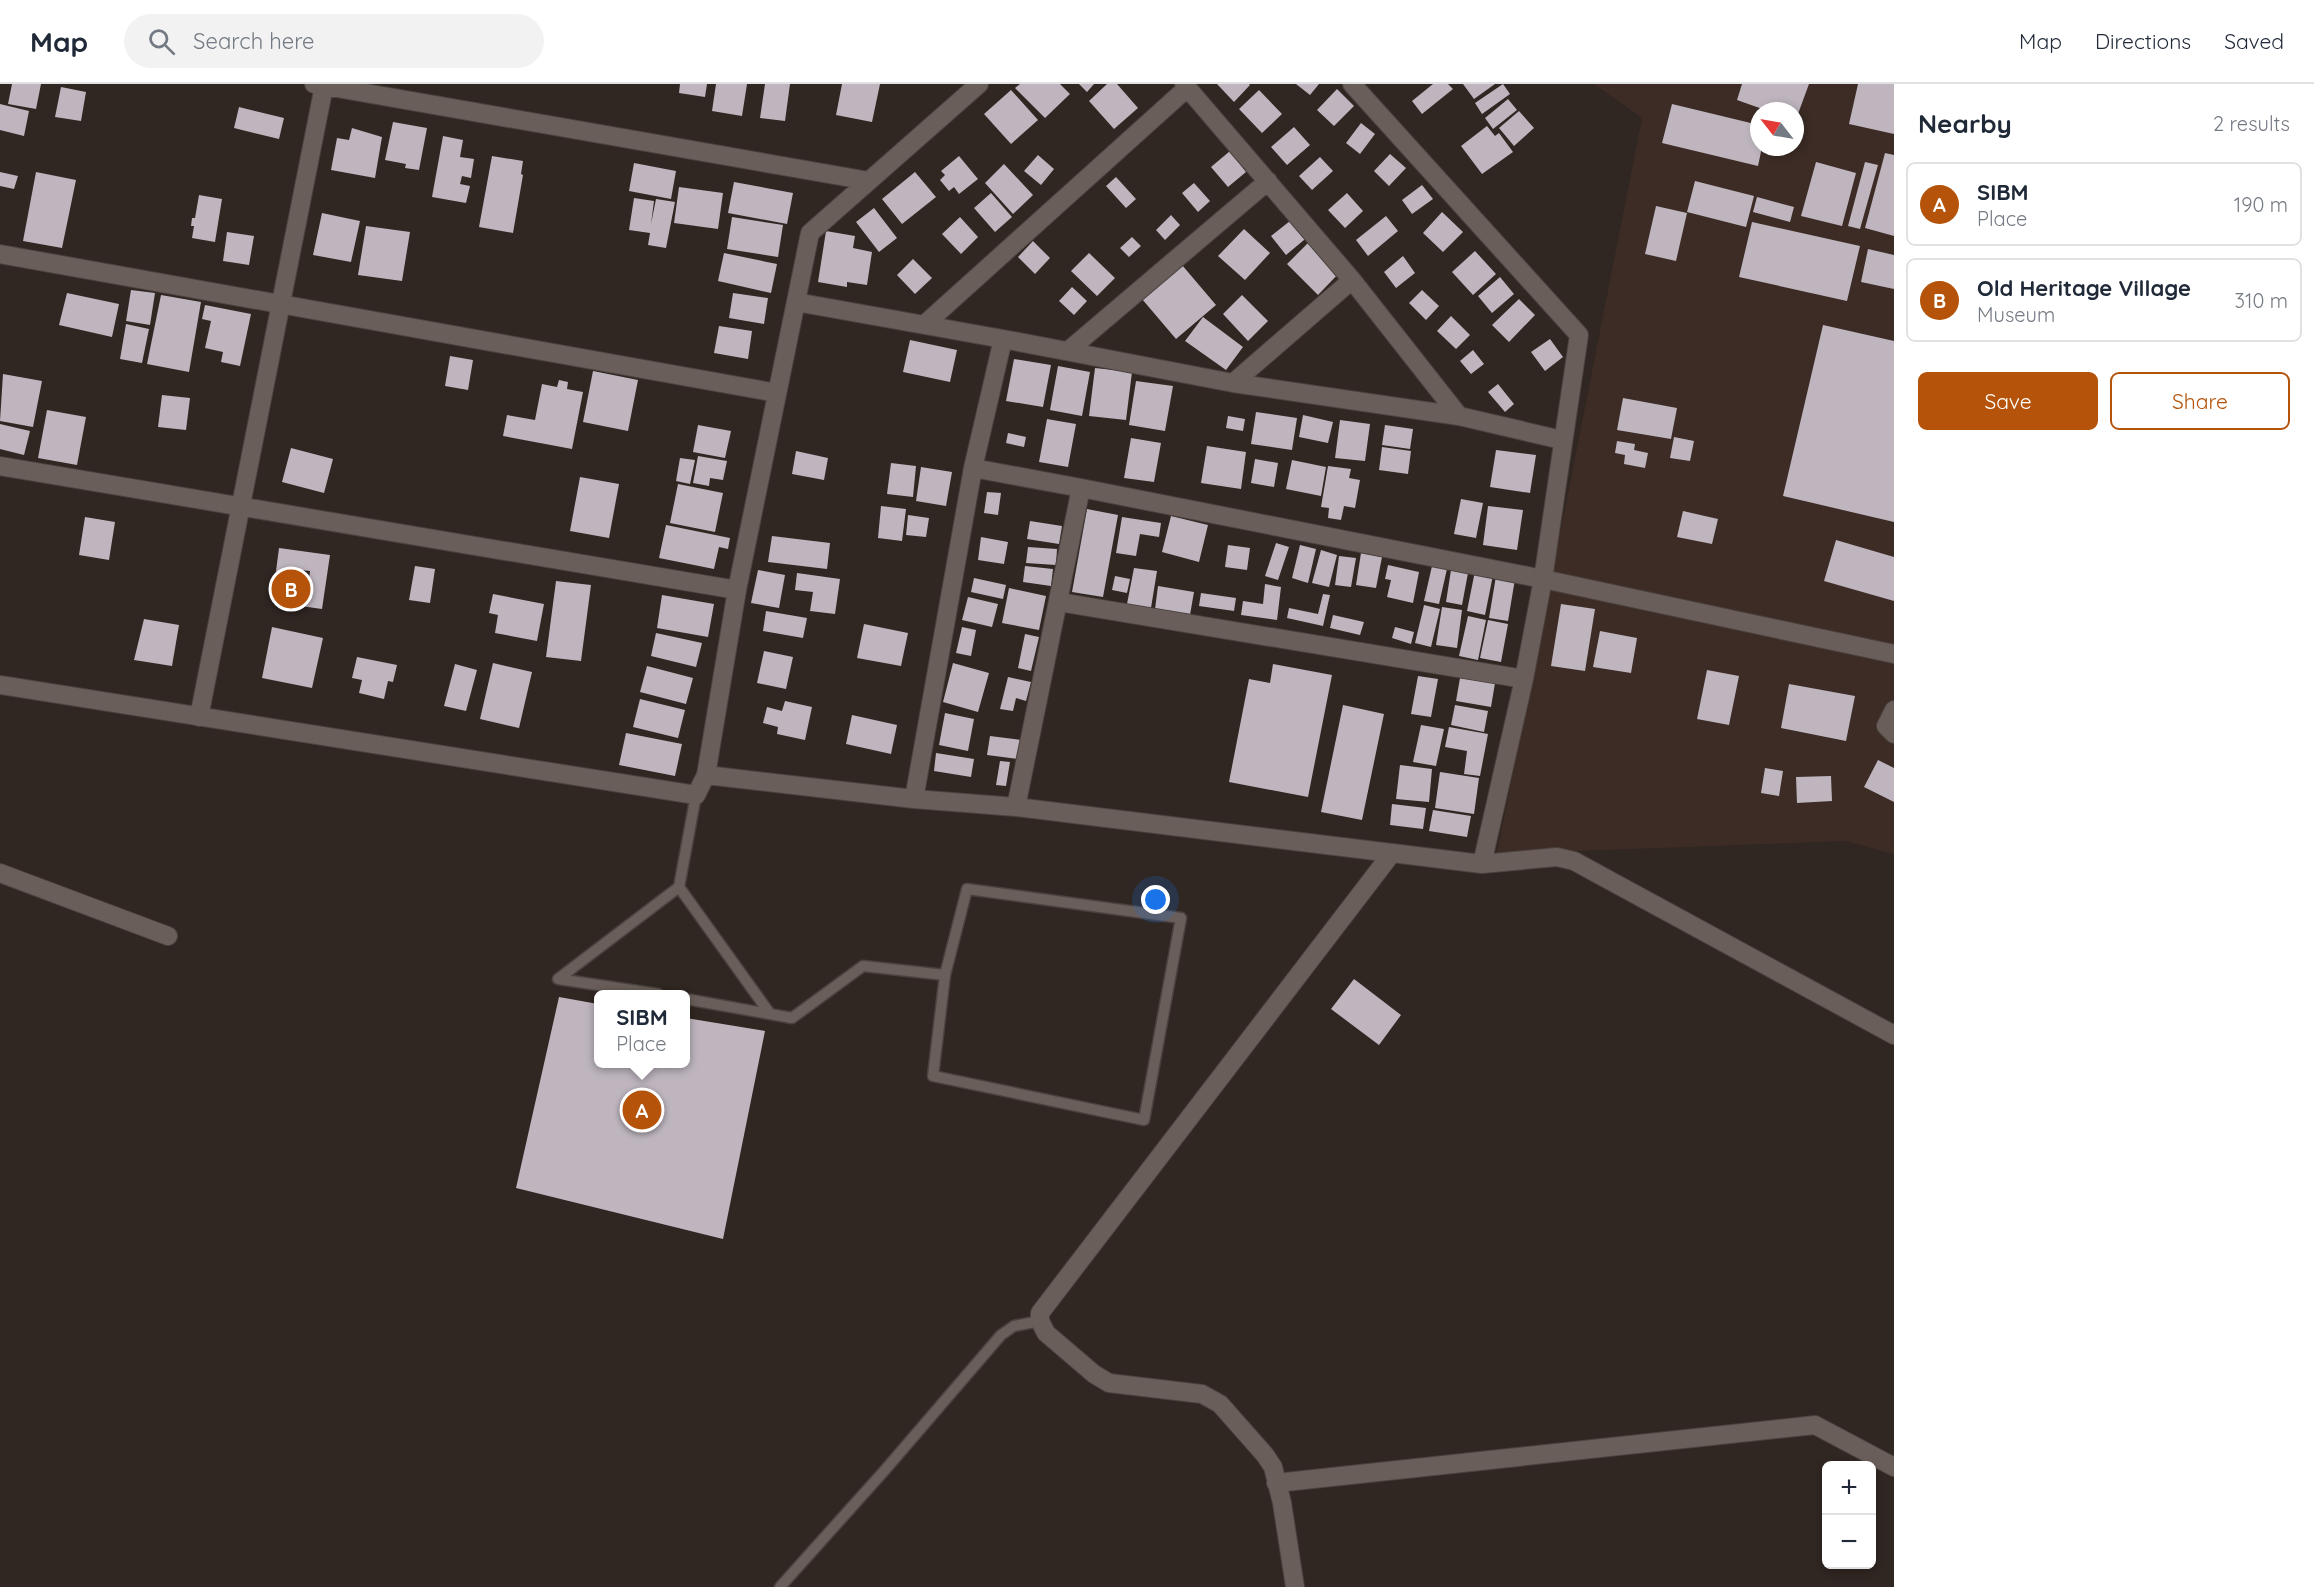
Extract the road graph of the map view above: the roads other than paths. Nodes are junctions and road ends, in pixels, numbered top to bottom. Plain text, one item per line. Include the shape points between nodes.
1 (979, 84) edge
2 (1352, 84) edge
3 (319, 85) edge
4 (1186, 86) edge
5 (869, 181) junction
6 (1268, 181) junction
7 (0, 254) edge
8 (1352, 280) junction
9 (796, 302) junction
10 (281, 304) junction
11 (924, 325) junction
12 (1003, 339) junction
13 (1068, 350) junction
14 (1233, 383) junction
15 (777, 393) junction
16 (1459, 416) junction
17 (1562, 440) junction
18 (0, 466) edge
19 (973, 468) junction
20 (1081, 488) junction
21 (241, 506) junction
22 (1543, 579) junction
23 (737, 590) junction
24 (1059, 602) junction
25 (1894, 654) edge
26 (1524, 679) junction
27 (0, 686) edge
28 (1894, 710) edge
29 (199, 717) junction
30 (1894, 734) edge
31 (706, 775) junction
32 (696, 795) junction
33 (914, 799) junction
34 (1016, 807) junction
35 (1392, 854) junction
36 (1482, 864) junction
37 (0, 873) edge
38 (679, 887) junction
39 (168, 936) dead end
40 (945, 975) junction
41 (631, 990) edge
42 (690, 1000) edge
43 (768, 1011) junction
44 (1894, 1035) edge
45 (1040, 1321) junction
46 (1894, 1467) edge
47 (1276, 1483) junction
48 (780, 1587) edge
49 (1294, 1587) edge

1 - 5 street
2 - 17 street via 1579,335
3 - 5 street
3 - 10 street
4 - 6 street
4 - 11 street
5 - 9 street via 810,233
6 - 8 street
6 - 13 street
7 - 10 street
8 - 14 street
8 - 16 street
9 - 11 street
9 - 15 street
10 - 15 street
10 - 21 street
11 - 12 street
12 - 13 street
12 - 19 street
13 - 14 street
14 - 16 street
15 - 23 street
16 - 17 street
17 - 22 street
18 - 21 street
19 - 20 street
19 - 33 street
20 - 22 street
20 - 24 street
21 - 23 street
21 - 29 street
22 - 25 street
22 - 26 street
23 - 31 street
24 - 26 street
24 - 34 street
26 - 36 street
27 - 29 street
28 - 30 street via 1886,726
29 - 32 street
31 - 32 street
31 - 33 street
32 - 38 lane
33 - 34 street
34 - 35 street
35 - 36 street
35 - 45 street via 1040,1313
36 - 44 street via 1557,857 1574,861
37 - 39 street
38 - 41 lane via 558,979
38 - 43 lane
40 - 40 lane via 967,890 1181,918 1144,1120 933,1076
40 - 43 lane via 863,966 792,1018
42 - 43 lane
45 - 47 street via 1046,1333 1109,1383 1202,1394 1220,1404 1265,1455
45 - 48 lane via 1014,1326 1001,1335
46 - 47 street via 1815,1425
47 - 49 street

